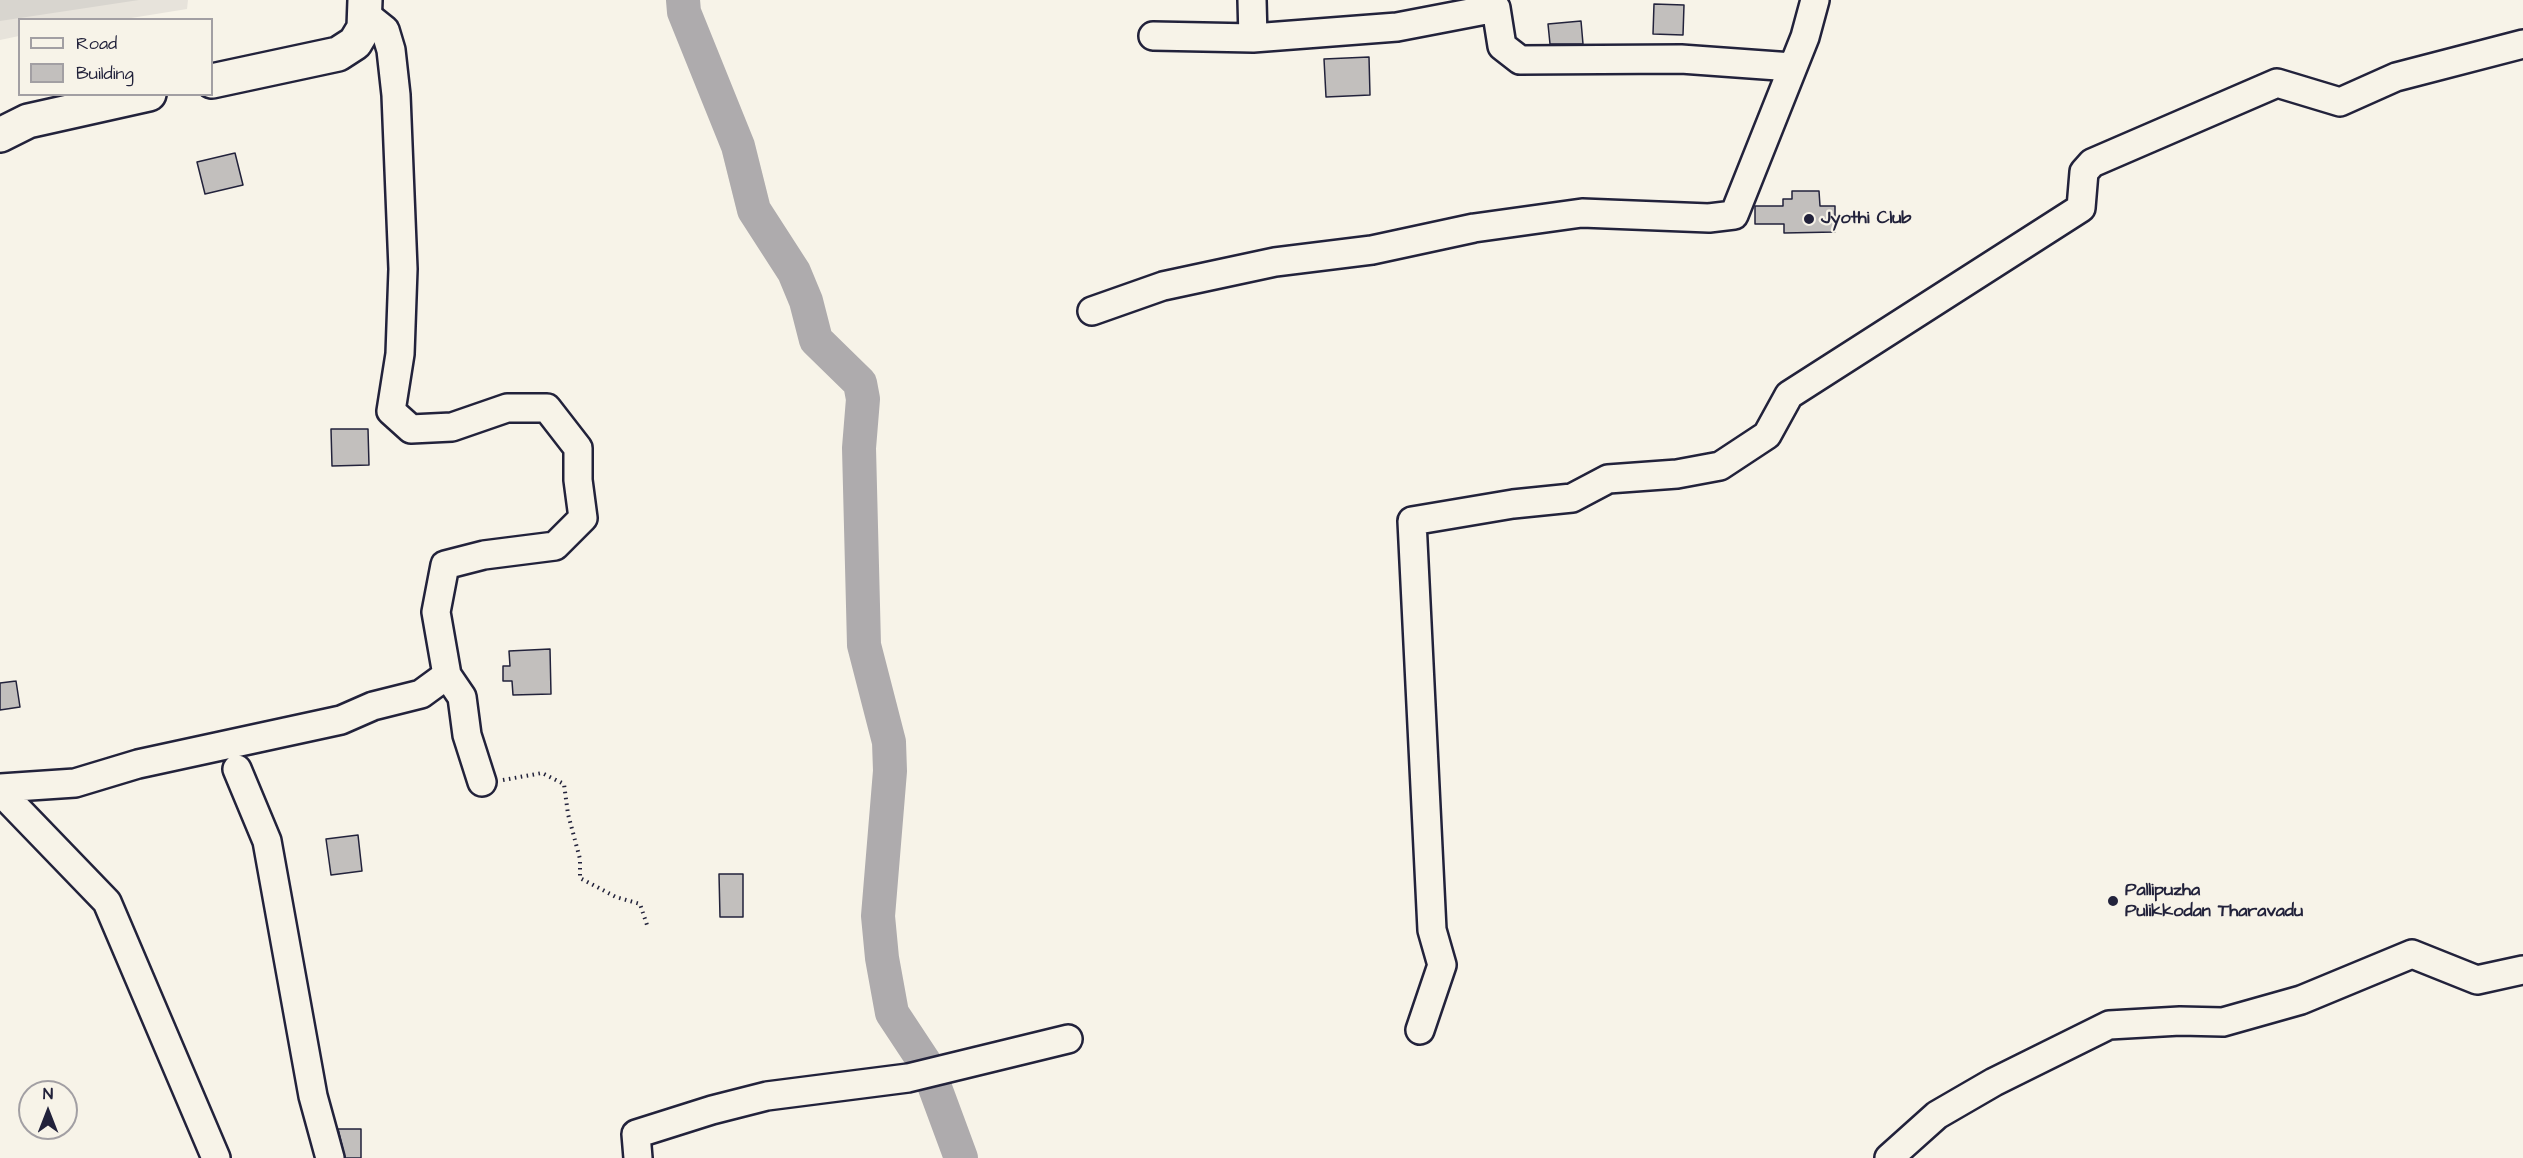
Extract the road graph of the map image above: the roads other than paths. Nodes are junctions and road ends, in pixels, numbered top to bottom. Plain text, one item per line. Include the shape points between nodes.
1 (1252, 0) edge
2 (1815, 0) edge
3 (365, 7) edge
4 (1153, 36) dead end
5 (1253, 38) junction
6 (2523, 44) edge
7 (1792, 68) junction
8 (213, 81) edge
9 (140, 96) edge
10 (0, 135) edge
11 (1092, 311) dead end
12 (447, 675) junction
13 (237, 769) dead end
14 (482, 782) road end
15 (0, 790) edge
16 (2523, 970) edge
17 (1420, 1030) dead end
18 (1068, 1039) dead end
19 (216, 1158) edge
20 (330, 1158) edge
21 (638, 1158) edge
22 (1889, 1158) edge

1 - 5 street
2 - 7 street
3 - 8 main road via 364,28 355,43 338,54
3 - 12 street via 385,30 396,95 403,269 400,354 391,411 411,429 452,427 507,408 547,408 578,448 583,518 555,546 484,555 445,565 436,612
4 - 5 street
5 - 7 street via 1397,27 1496,8 1502,46 1520,60 1681,59
6 - 17 street via 2396,76 2340,102 2277,82 2092,163 2084,172 2081,208 1789,395 1767,435 1720,466 1608,479 1572,498 1412,521 1432,930 1442,965
7 - 11 street via 1734,215 1709,218 1582,213 1474,228 1372,250 1275,262 1163,286
9 - 10 main road via 28,121
12 - 14 street via 462,697 467,735
12 - 15 street via 421,694 373,706 341,720 138,764 75,783
13 - 20 street via 267,841 313,1096
15 - 19 street via 106,902
16 - 22 street via 2477,980 2412,954 2301,1000 2223,1022 2109,1025 1937,1115
18 - 21 street via 908,1078 767,1096 712,1110 636,1134

